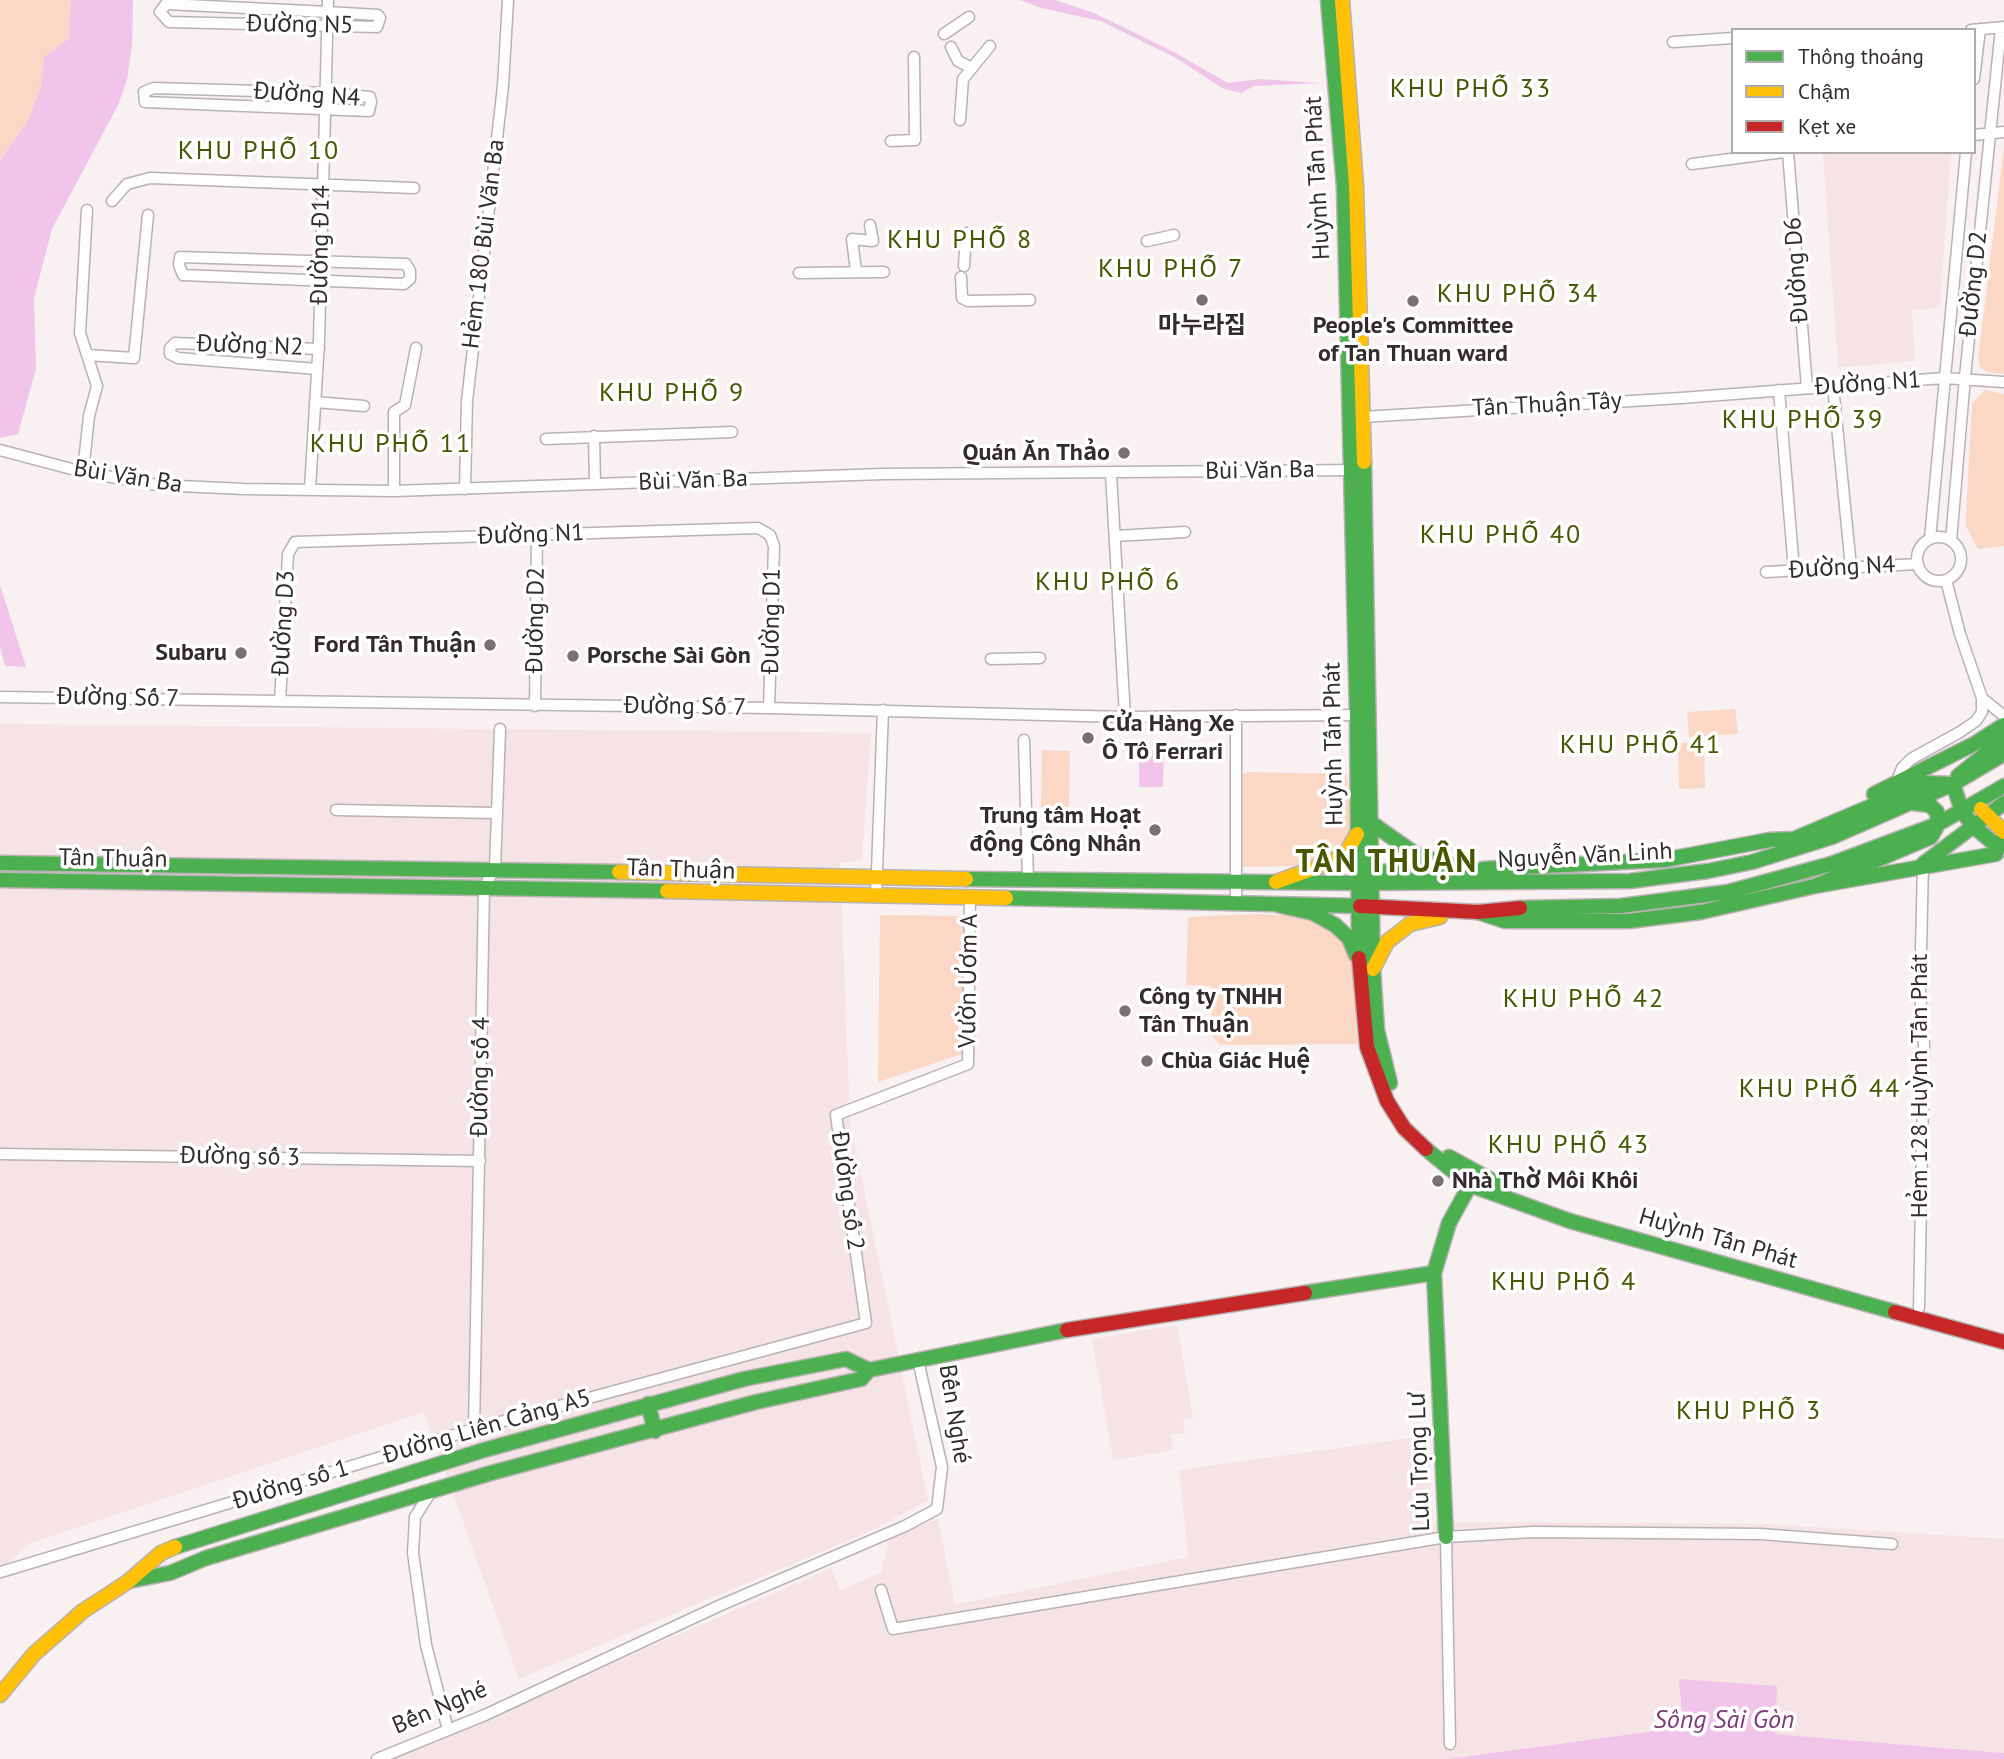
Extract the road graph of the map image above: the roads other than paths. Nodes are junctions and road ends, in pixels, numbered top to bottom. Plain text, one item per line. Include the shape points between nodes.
1 (508, 0) edge
2 (1328, 0) edge
3 (1342, 0) edge
4 (328, 6) edge
5 (969, 16) dead end
6 (328, 25) junction
7 (2003, 27) edge
8 (1976, 29) edge
9 (944, 34) dead end
10 (1731, 38) edge
11 (1673, 42) dead end
12 (990, 46) dead end
13 (951, 47) dead end
14 (914, 57) dead end
15 (970, 67) junction
16 (326, 93) junction
17 (325, 107) junction
18 (960, 120) dead end
19 (2004, 132) edge
20 (1989, 133) junction
21 (1976, 135) edge
22 (891, 141) dead end
23 (1769, 154) edge
24 (1786, 154) edge
25 (1966, 154) edge
26 (1692, 163) dead end
27 (322, 182) junction
28 (1350, 186) junction
29 (414, 188) dead end
30 (112, 201) dead end
31 (87, 210) dead end
32 (148, 215) dead end
33 (870, 225) dead end
34 (966, 233) dead end
35 (1174, 235) dead end
36 (1147, 241) dead end
37 (321, 260) junction
38 (964, 266) dead end
39 (856, 271) junction
40 (884, 272) dead end
41 (799, 273) dead end
42 (961, 277) dead end
43 (321, 283) junction
44 (1030, 300) dead end
45 (415, 348) dead end
46 (318, 349) junction
47 (87, 355) junction
48 (317, 369) junction
49 (1965, 377) junction
50 (1944, 378) junction
51 (2004, 382) edge
52 (1833, 386) junction
53 (1807, 388) junction
54 (1779, 390) junction
55 (1732, 394) joint
56 (315, 402) junction
57 (364, 406) dead end
58 (1362, 417) junction
59 (732, 432) dead end
60 (594, 436) junction
61 (546, 439) dead end
62 (0, 450) edge
63 (1357, 470) junction
64 (83, 472) junction
65 (1111, 474) junction
66 (595, 484) junction
67 (310, 489) junction
68 (465, 489) junction
69 (394, 491) junction
70 (1185, 532) dead end
71 (537, 535) junction
72 (770, 535) joint
73 (1115, 536) junction
74 (1930, 539) junction
75 (1951, 541) junction
76 (291, 545) joint
77 (1918, 564) junction
78 (1851, 567) junction
79 (1794, 570) junction
80 (1766, 572) dead end
81 (1946, 580) junction
82 (1040, 658) dead end
83 (992, 659) dead end
84 (0, 697) edge
85 (1982, 698) junction
86 (280, 702) junction
87 (535, 706) junction
88 (769, 708) junction
89 (883, 710) junction
90 (1236, 715) junction
91 (1364, 715) junction
92 (1125, 716) junction
93 (2004, 716) edge
94 (2004, 725) edge
95 (500, 729) dead end
96 (2004, 739) edge
97 (1024, 740) dead end
98 (2004, 754) edge
99 (1953, 784) junction
100 (2004, 786) edge
101 (1894, 789) junction
102 (1913, 803) junction
103 (2004, 803) edge
104 (1968, 807) junction
105 (336, 810) dead end
106 (1854, 811) junction
107 (496, 813) junction
108 (1988, 816) junction
109 (1875, 819) junction
110 (1370, 822) junction
111 (1938, 824) junction
112 (1973, 826) junction
113 (1358, 832) junction
114 (2004, 832) edge
115 (1794, 839) junction
116 (1999, 850) edge
117 (1775, 855) junction
118 (0, 863) edge
119 (1831, 864) junction
120 (1923, 865) junction
121 (326, 867) junction
122 (1567, 867) junction
123 (495, 869) junction
124 (1468, 869) junction
125 (876, 878) junction
126 (953, 879) junction
127 (0, 880) edge
128 (1028, 880) junction
129 (1368, 880) junction
130 (1541, 881) junction
131 (1236, 882) junction
132 (1276, 883) junction
133 (325, 885) junction
134 (1815, 886) junction
135 (484, 887) junction
136 (1739, 889) junction
137 (876, 897) junction
138 (1762, 898) junction
139 (952, 899) junction
140 (970, 899) junction
141 (1236, 904) junction
142 (1277, 905) junction
143 (1367, 907) junction
144 (1459, 912) junction
145 (1478, 912) junction
146 (1359, 961) junction
147 (1373, 969) junction
148 (968, 1064) joint
149 (0, 1154) edge
150 (480, 1161) junction
151 (1473, 1180) junction
152 (1434, 1273) junction
153 (1887, 1305) junction
154 (1919, 1308) junction
155 (866, 1323) joint
156 (2004, 1332) edge
157 (2004, 1342) edge
158 (918, 1360) junction
159 (869, 1370) junction
160 (648, 1404) junction
161 (474, 1429) junction
162 (655, 1431) junction
163 (484, 1450) junction
164 (491, 1473) junction
165 (432, 1490) junction
166 (1446, 1537) junction
167 (1892, 1544) dead end
168 (0, 1572) edge
169 (129, 1581) junction
170 (881, 1590) dead end
171 (0, 1695) edge
172 (448, 1730) junction
173 (1450, 1744) dead end
174 (377, 1759) edge

1 - 68 street, Hẻm 180 Bùi Văn Ba via 503,86 467,401
2 - 28 main road, Huỳnh Tấn Phát
3 - 28 main road, Huỳnh Tấn Phát
4 - 6 street, Đường Đ14
4 - 6 street, Đường N5 via 380,18 377,27
4 - 6 street, Đường N5 via 166,4 160,12 169,22
5 - 9 street
6 - 16 street, Đường Đ14
7 - 8 street
7 - 20 street, Đường D2
10 - 11 street
12 - 15 street
13 - 15 street via 958,61
14 - 22 street via 915,141
15 - 18 street via 963,79
16 - 17 street, Đường Đ14
16 - 17 street, Đường N4 via 370,97 371,103 369,111
16 - 17 street, Đường N4 via 154,88 144,92 145,102 157,105
17 - 27 street, Đường Đ14
19 - 20 street
20 - 21 street
20 - 49 street, Đường D2
23 - 26 street
24 - 53 street, Đường D6
25 - 50 street, Đường D2
27 - 29 street
27 - 30 street via 150,178 127,184
27 - 37 street, Đường Đ14
28 - 58 main road, Huỳnh Tấn Phát
28 - 63 main road, Huỳnh Tấn Phát
31 - 47 street via 80,333
32 - 47 street via 134,358
33 - 39 street via 873,241 852,239
34 - 38 street
35 - 36 street
37 - 43 street, Đường Đ14
37 - 43 street via 406,264 410,279 404,284
37 - 43 street via 180,257 179,265 183,275
39 - 40 street
39 - 41 street
42 - 44 street via 962,298 968,301
43 - 46 street, Đường Đ14
45 - 69 street via 405,405 394,412
46 - 48 street, Đường Đ14
46 - 48 street, Đường N2 via 175,343 170,348 170,354 178,358
47 - 64 street via 97,386
48 - 56 street, Đường Đ14
49 - 50 street, Đường N1
49 - 51 street, Đường N1
49 - 75 street, Đường D2
50 - 52 street, Đường N1
50 - 74 street, Đường D2
52 - 53 street, Đường N1
52 - 78 street
53 - 54 street, Đường N1
54 - 55 street, Đường N1
54 - 79 street
55 - 58 street, Tân Thuận Tây
56 - 57 street
56 - 67 street, Đường Đ14
58 - 63 main road, Huỳnh Tấn Phát
59 - 60 street
60 - 61 street
60 - 66 street
62 - 64 street, Bùi Văn Ba
63 - 65 street, Bùi Văn Ba
63 - 91 main road, Huỳnh Tấn Phát
64 - 67 street, Bùi Văn Ba via 157,485
65 - 66 street, Bùi Văn Ba via 883,474
65 - 73 street
66 - 68 street, Bùi Văn Ba
67 - 69 street, Bùi Văn Ba
68 - 69 street, Bùi Văn Ba
70 - 73 street
71 - 72 street, Đường N1 via 758,528
71 - 76 street, Đường N1 via 300,541
71 - 87 street, Đường D2
72 - 88 street, Đường D1 via 774,546
73 - 92 street
74 - 75 street
74 - 77 street via 1919,549
75 - 81 street via 1961,554 1961,565
76 - 86 street, Đường D3
77 - 78 street, Đường N4
77 - 81 street via 1931,580
78 - 79 street, Đường N4
79 - 80 street, Đường N4
81 - 85 street
82 - 83 street
84 - 86 street, Đường Số 7
85 - 93 street
85 - 101 street via 1982,712 1976,721 1911,759
86 - 87 street, Đường Số 7
87 - 88 street, Đường Số 7
88 - 89 street, Đường Số 7
89 - 92 street, Đường Số 7
89 - 125 street
90 - 91 street, Đường Số 7
90 - 92 street, Đường Số 7
90 - 131 street
91 - 110 main road, Huỳnh Tấn Phát
91 - 113 main road, Huỳnh Tấn Phát
94 - 101 main road, Nguyễn Văn Linh
95 - 107 street
96 - 99 main road, Nguyễn Văn Linh via 1971,762
97 - 128 street
98 - 99 main road, Nguyễn Văn Linh
99 - 101 main road, Nguyễn Văn Linh
99 - 102 main road, Nguyễn Văn Linh
99 - 104 main road
100 - 104 main road, Nguyễn Văn Linh
101 - 106 main road, Nguyễn Văn Linh
102 - 109 main road, Nguyễn Văn Linh
102 - 111 main road via 1930,805 1937,812
103 - 108 main road
104 - 108 main road
104 - 111 main road, Nguyễn Văn Linh
104 - 112 main road
105 - 107 street
106 - 109 main road
106 - 115 main road, Nguyễn Văn Linh
107 - 123 street
108 - 112 main road
108 - 114 main road
109 - 117 main road, Nguyễn Văn Linh
110 - 124 main road via 1414,853
110 - 129 main road, Huỳnh Tấn Phát
111 - 119 main road, Nguyễn Văn Linh
111 - 134 main road, Nguyễn Văn Linh via 1936,832 1915,845
112 - 116 main road
112 - 120 main road
113 - 129 main road, Huỳnh Tấn Phát
113 - 132 main road via 1348,850 1334,861
115 - 117 main road
115 - 122 main road, Nguyễn Văn Linh via 1664,860
116 - 120 main road
117 - 130 main road, Nguyễn Văn Linh via 1666,877
118 - 121 main road, Tân Thuận
119 - 134 main road
119 - 136 main road, Nguyễn Văn Linh
120 - 134 main road
120 - 154 street, Hẻm 128 Huỳnh Tấn Phát
121 - 123 main road, Tân Thuận
121 - 133 main road
122 - 124 main road, Nguyễn Văn Linh
122 - 130 main road
123 - 125 main road, Tân Thuận
123 - 135 street
124 - 129 main road, Nguyễn Văn Linh
124 - 130 main road
125 - 126 main road, Tân Thuận
125 - 137 street
126 - 128 main road, Tân Thuận
126 - 139 street
127 - 133 main road, Tân Thuận
128 - 131 main road, Tân Thuận
129 - 130 main road, Nguyễn Văn Linh
129 - 132 main road, Tân Thuận
129 - 143 main road, Huỳnh Tấn Phát
131 - 132 main road, Tân Thuận
131 - 141 street
133 - 135 main road, Tân Thuận
134 - 138 main road, Nguyễn Văn Linh
135 - 137 main road, Tân Thuận
135 - 150 street, Đường số 4
136 - 138 main road
136 - 145 main road, Nguyễn Văn Linh via 1621,906
137 - 139 main road, Tân Thuận
138 - 145 main road, Nguyễn Văn Linh via 1700,912 1612,922 1505,921
139 - 140 main road, Tân Thuận
140 - 141 main road, Tân Thuận
140 - 148 street, Vườn Ươm A
141 - 142 main road, Tân Thuận
142 - 143 main road, Tân Thuận
142 - 146 main road via 1313,913 1335,925 1349,937
143 - 144 main road, Nguyễn Văn Linh
143 - 146 main road, Huỳnh Tấn Phát
143 - 147 main road, Huỳnh Tấn Phát
144 - 145 main road, Nguyễn Văn Linh
144 - 147 main road via 1410,924 1387,942
146 - 151 main road, Huỳnh Tấn Phát via 1367,1048 1387,1101 1404,1128 1452,1173
147 - 151 main road, Huỳnh Tấn Phát via 1377,1030 1384,1070 1395,1096 1425,1136
148 - 155 street, Đường số 2 via 836,1115
149 - 150 street, Đường số 3
150 - 161 street, Đường số 4
151 - 152 main road, Lưu Trọng Lư via 1449,1223
151 - 153 main road, Huỳnh Tấn Phát via 1570,1220
152 - 158 main road, Bến Nghé via 1158,1314
152 - 166 main road, Lưu Trọng Lư
153 - 154 main road, Huỳnh Tấn Phát
153 - 157 main road, Huỳnh Tấn Phát
154 - 156 main road, Huỳnh Tấn Phát
155 - 161 street, Đường số 1
158 - 159 main road, Đường Liên Cảng A5
158 - 172 street, Bến Nghé via 942,1467 937,1509
159 - 160 main road, Đường Liên Cảng A5 via 846,1359
159 - 162 main road, Đường Liên Cảng A5 via 861,1379
160 - 162 main road
160 - 163 main road, Đường Liên Cảng A5
161 - 168 street, Đường số 1
162 - 164 main road, Đường Liên Cảng A5
163 - 164 main road
163 - 169 main road, Đường Liên Cảng A5 via 198,1538 161,1553
164 - 165 main road, Đường Liên Cảng A5
165 - 169 main road, Đường Liên Cảng A5 via 170,1573
165 - 172 street via 415,1517 413,1553 426,1645
166 - 167 street via 1533,1532 1760,1534
166 - 170 street via 893,1629
166 - 173 street, Lưu Trọng Lư
169 - 171 main road, Đường Liên Cảng A5 via 83,1611 34,1654
172 - 174 street, Bến Nghé

